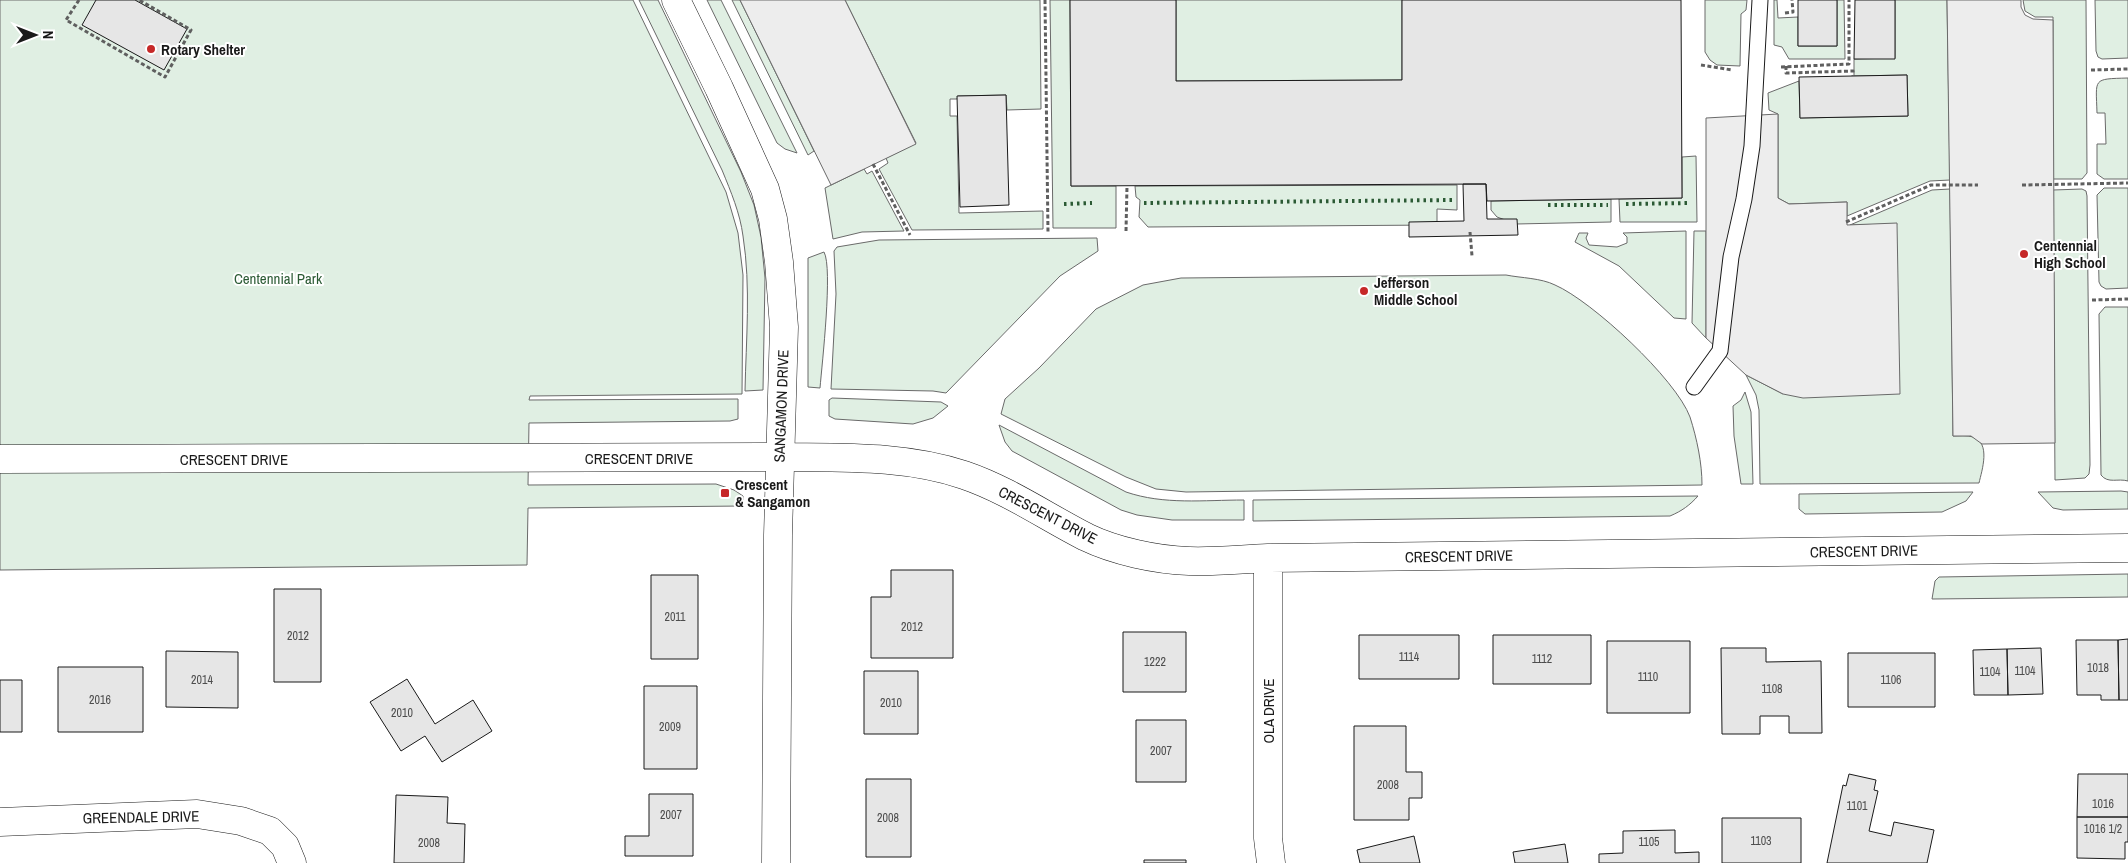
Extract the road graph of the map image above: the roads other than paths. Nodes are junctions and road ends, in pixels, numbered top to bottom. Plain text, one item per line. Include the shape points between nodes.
1 (676, 0) edge
2 (1760, 0) edge
3 (1694, 387) dead end
4 (780, 457) junction
5 (0, 459) edge
6 (2128, 548) edge
7 (1268, 558) junction
8 (0, 822) edge
9 (292, 863) edge
10 (776, 863) edge
11 (1271, 863) edge

1 - 4 street, SANGAMON DRIVE via 765,189 773,219 784,327
2 - 3 lane via 1752,146 1731,257 1720,352
4 - 5 street, CRESCENT DRIVE
4 - 7 street, CRESCENT DRIVE via 880,460 963,474 1004,491 1087,537 1127,552 1187,561
4 - 10 street, SANGAMON DRIVE
6 - 7 street, CRESCENT DRIVE
7 - 11 street, OLA DRIVE via 1268,838
8 - 9 street, GREENDALE DRIVE via 197,814 270,831 285,846

